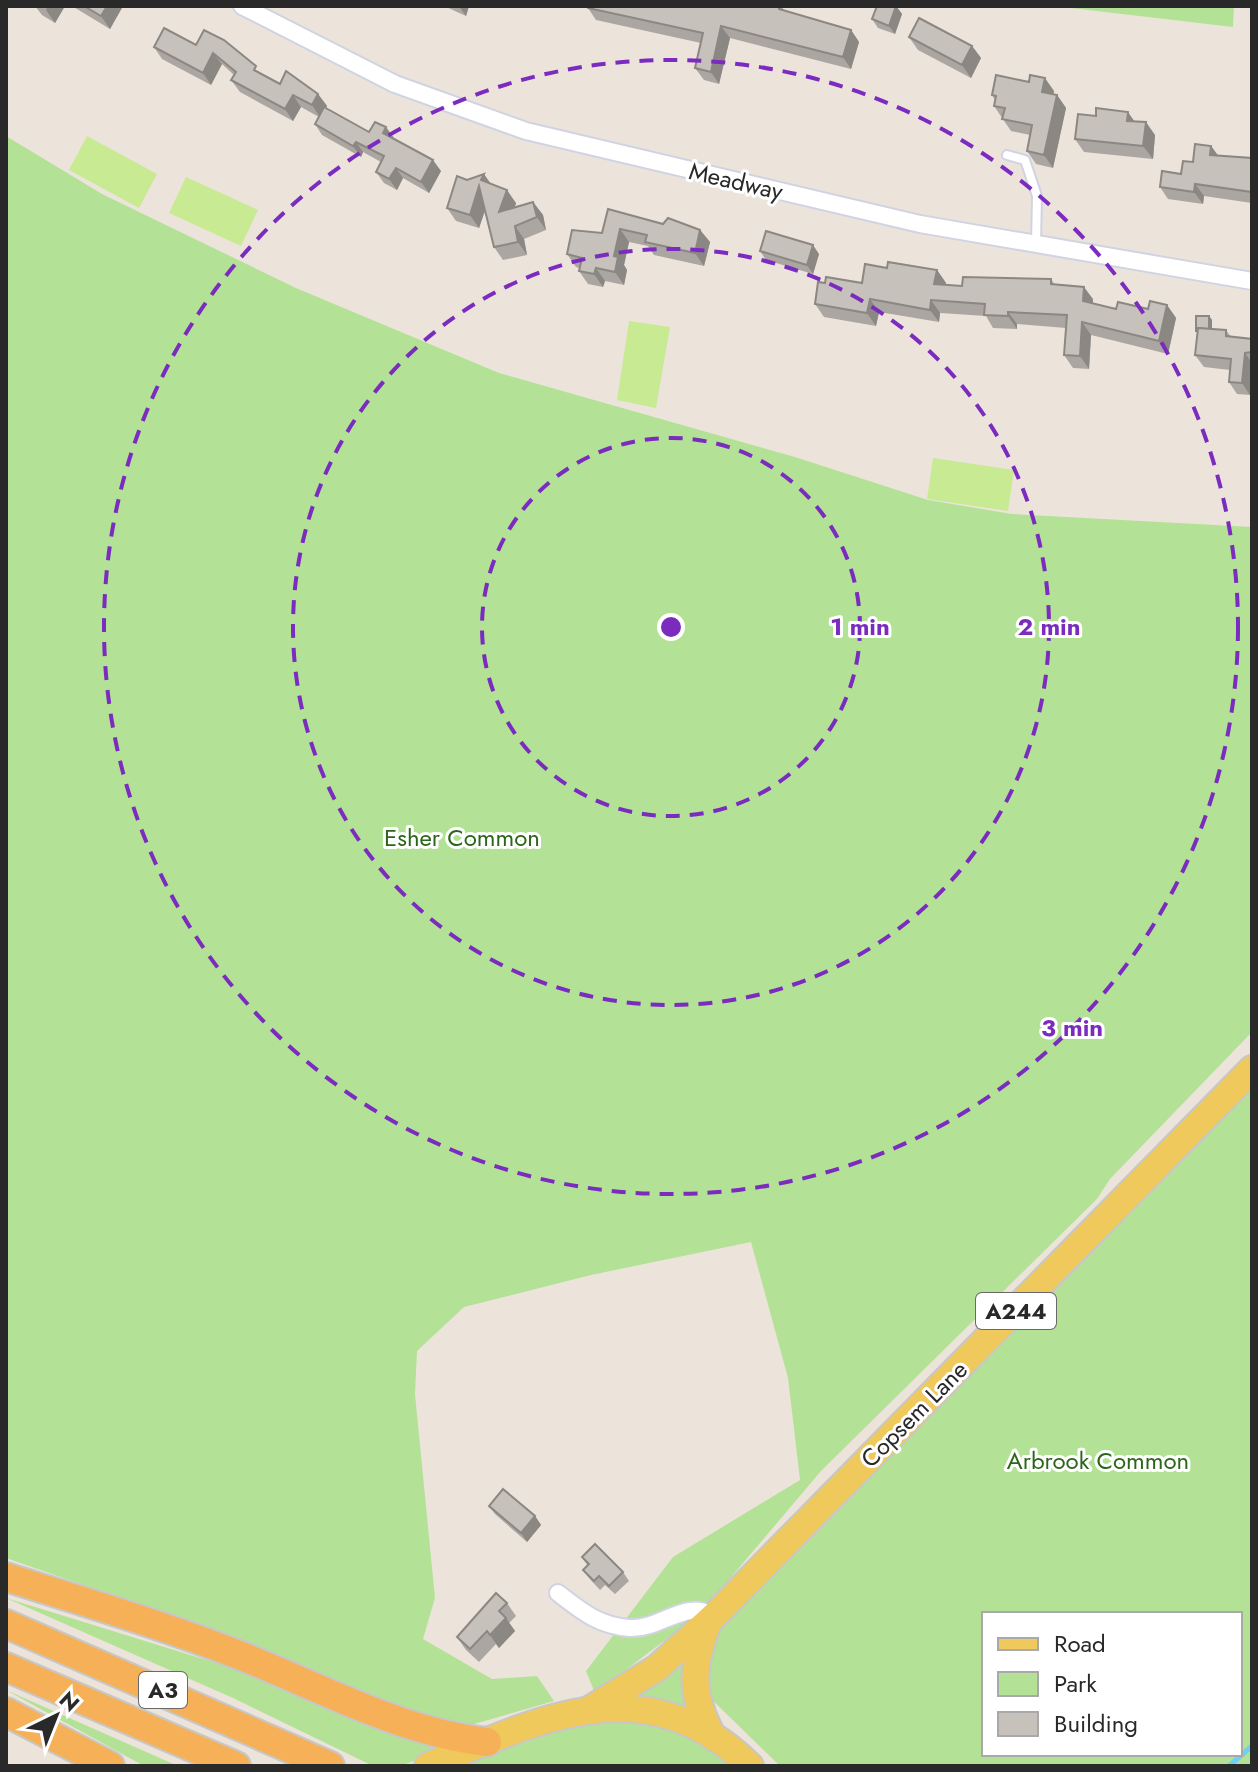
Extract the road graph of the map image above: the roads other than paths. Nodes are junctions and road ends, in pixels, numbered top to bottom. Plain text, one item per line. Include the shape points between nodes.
1 (242, 6) edge
2 (1007, 155) dead end
3 (1036, 244) junction
4 (1252, 281) edge
5 (1252, 1069) edge
6 (6, 1577) edge
7 (558, 1593) dead end
8 (712, 1618) junction
9 (6, 1624) edge
10 (6, 1667) edge
11 (587, 1711) junction
12 (6, 1712) edge
13 (713, 1737) junction
14 (487, 1742) junction
15 (325, 1763) edge
16 (110, 1766) edge
17 (236, 1766) edge
18 (428, 1766) edge
19 (750, 1766) edge

1 - 3 street, Meadway via 395,84 526,131 905,221
2 - 3 lane via 1025,160 1035,182
3 - 4 street, Meadway
5 - 8 main road, Copsem Lane / A244
6 - 14 highway via 201,1640 443,1737
7 - 8 street via 596,1622 633,1629 694,1609
8 - 11 main road, Copsem Lane / A244 via 657,1668
8 - 13 main road, Copsem Lane / A244 via 696,1656 693,1683 696,1703
9 - 15 highway, A3
10 - 17 highway, A3
11 - 13 main road via 640,1707
11 - 14 main road
12 - 16 highway
13 - 19 main road
14 - 18 main road

